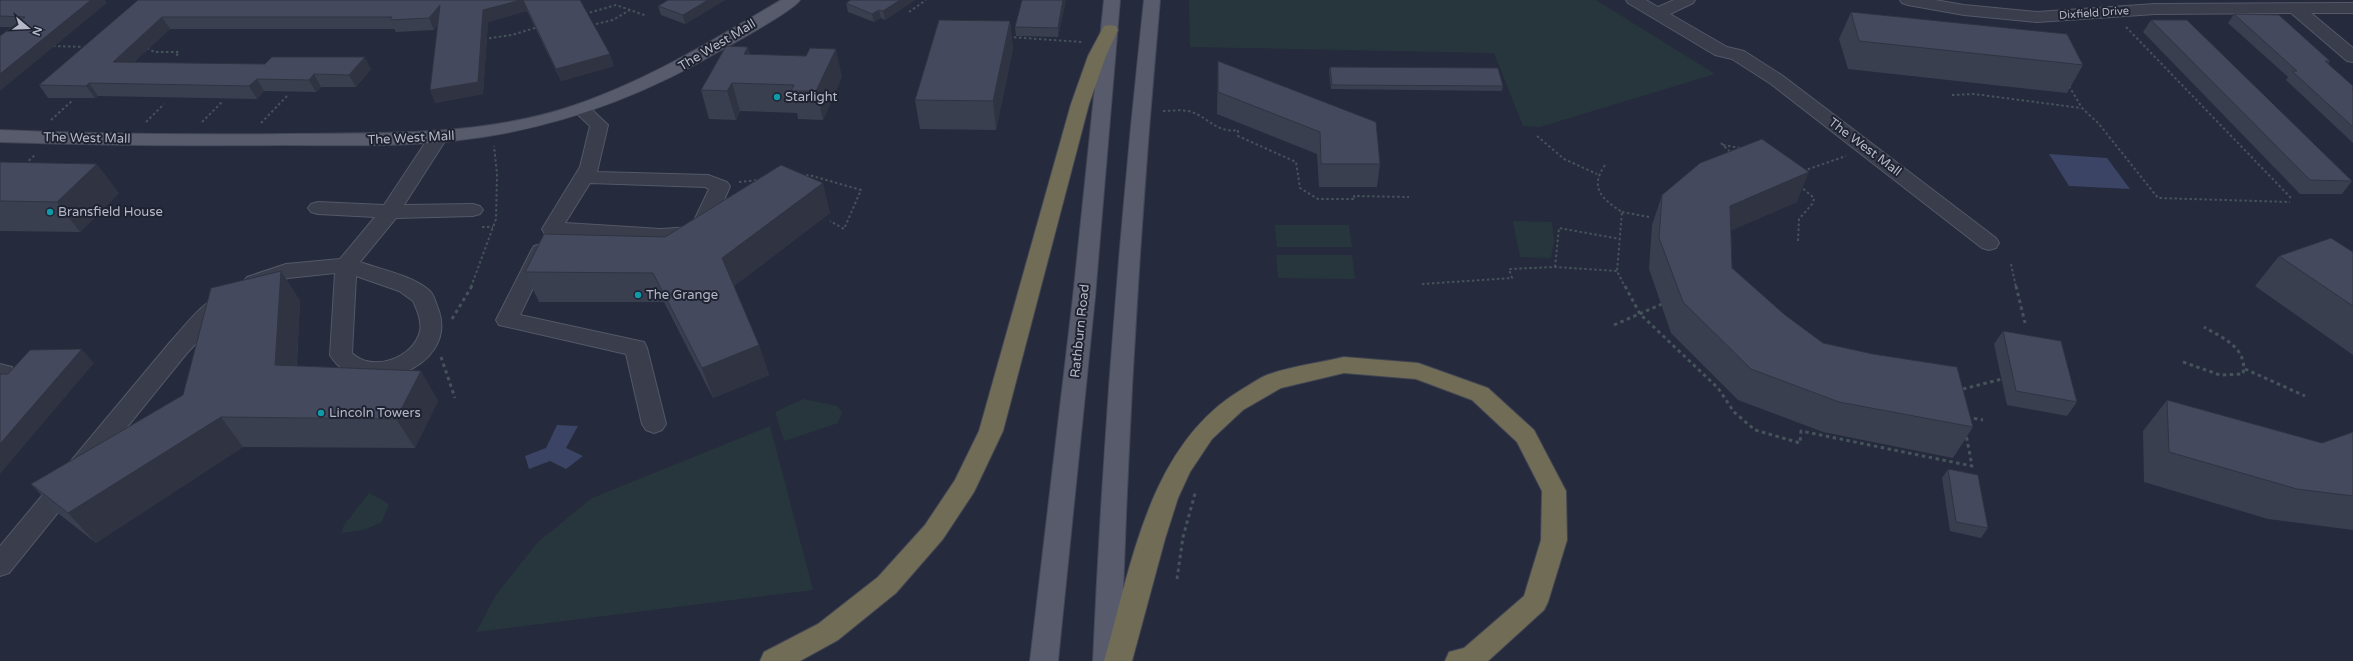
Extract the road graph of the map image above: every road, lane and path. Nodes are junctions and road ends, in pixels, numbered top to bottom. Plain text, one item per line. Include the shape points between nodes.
1 (792, 0) edge
2 (926, 0) edge
3 (1112, 0) edge
4 (1152, 0) edge
5 (1634, 0) edge
6 (1687, 0) edge
7 (1908, 0) edge
8 (1660, 7) edge
9 (2296, 8) junction
10 (2353, 8) edge
11 (630, 10) junction
12 (909, 12) dead end
13 (579, 15) edge
14 (647, 16) dead end
15 (596, 24) dead end
16 (541, 26) edge
17 (2126, 27) dead end
18 (1110, 30) junction
19 (1002, 37) edge
20 (480, 39) edge
21 (1082, 42) dead end
22 (49, 46) edge
23 (87, 47) edge
24 (140, 48) edge
25 (176, 56) dead end
26 (2353, 57) edge
27 (2068, 84) edge
28 (1952, 95) dead end
29 (287, 96) dead end
30 (2082, 108) junction
31 (581, 109) junction
32 (1163, 111) dead end
33 (492, 131) junction
34 (0, 136) edge
35 (1536, 136) dead end
36 (438, 138) junction
37 (243, 142) junction
38 (1744, 147) edge
39 (1741, 148) junction
40 (1867, 148) junction
41 (1604, 165) dead end
42 (1801, 172) edge
43 (1597, 174) junction
44 (794, 176) edge
45 (584, 177) junction
46 (762, 180) edge
47 (1798, 185) edge
48 (720, 186) junction
49 (1409, 197) dead end
50 (318, 208) dead end
51 (473, 210) dead end
52 (390, 212) junction
53 (1622, 212) junction
54 (1649, 217) dead end
55 (830, 221) dead end
56 (552, 229) junction
57 (1620, 239) junction
58 (1798, 241) dead end
59 (1990, 243) dead end
60 (2011, 264) dead end
61 (346, 265) junction
62 (1555, 267) junction
63 (1618, 271) junction
64 (1422, 284) dead end
65 (1662, 304) dead end
66 (1640, 314) junction
67 (2025, 322) dead end
68 (1614, 325) dead end
69 (448, 326) dead end
70 (2204, 327) dead end
71 (439, 352) dead end
72 (2184, 362) dead end
73 (2245, 369) junction
74 (0, 372) edge
75 (2002, 379) dead end
76 (0, 388) edge
77 (1963, 389) edge
78 (2305, 396) dead end
79 (455, 398) dead end
80 (1962, 416) edge
81 (1983, 420) dead end
82 (654, 424) dead end
83 (1965, 430) edge
84 (1197, 488) dead end
85 (0, 565) edge
86 (1177, 580) dead end
87 (1117, 634) junction
88 (1045, 648) edge
89 (774, 661) edge
90 (1107, 661) edge
91 (1118, 661) edge
92 (1459, 661) edge

1 - 31 main road, The West Mall via 672,71
2 - 12 path
3 - 18 main road, Rathburn Road
4 - 87 main road via 1141,111 1113,492
5 - 8 street, The West Mall
6 - 8 street
7 - 9 street, Dixfield Drive via 1964,10 2037,17 2155,9
8 - 40 street, The West Mall via 1721,51 1738,55 1777,80
9 - 10 street, Dixfield Drive
9 - 26 street
11 - 13 path via 616,5
11 - 14 path
11 - 15 path via 613,20
16 - 20 path via 512,35
17 - 30 path via 2291,201 2158,198 2099,124
18 - 88 main road, Rathburn Road via 1084,297
18 - 89 highway via 1080,104 991,431 965,485 934,532 888,585 828,632
19 - 21 path
22 - 23 path
24 - 25 path via 148,48 154,52 179,52
27 - 30 path
28 - 30 path via 1974,94
29 - 37 path
31 - 33 main road, The West Mall
31 - 45 street via 598,125 590,167
32 - 49 path via 1191,112 1221,131 1238,130 1238,136 1296,162 1300,188 1318,198
33 - 36 main road, The West Mall
33 - 69 path via 497,174 496,219 475,280
34 - 37 main road, The West Mall
35 - 43 path via 1564,159
36 - 37 main road, The West Mall
36 - 52 street
38 - 39 path
39 - 39 path via 1731,153 1722,144
40 - 42 path
40 - 59 street, The West Mall
41 - 43 path
43 - 53 path via 1596,187 1605,201
44 - 55 path via 809,175 861,190 844,229
45 - 48 street via 708,181
45 - 56 street
46 - 48 path
47 - 58 path via 1814,198 1813,203 1801,212 1798,220
48 - 56 street via 707,217 696,233 661,236
50 - 52 street
51 - 52 street
52 - 61 street
53 - 54 path
53 - 57 path
56 - 82 street via 507,320 636,348
57 - 62 path via 1559,228
57 - 63 path
60 - 67 path
61 - 61 street via 407,286 423,297 431,329 424,346 411,360 396,367 371,370 356,367 341,355
61 - 85 street via 295,269 269,275 237,293 215,310 179,347
62 - 63 path
62 - 64 path via 1509,270 1512,278
63 - 66 path
65 - 66 path
66 - 68 path
66 - 83 path via 1718,388 1734,412 1755,430 1800,443 1801,431 1972,466
70 - 73 path via 2233,344 2243,354
71 - 79 path
72 - 73 path via 2218,375 2243,374
73 - 78 path
74 - 76 street via 4,373 5,378
75 - 77 path
80 - 81 path
84 - 86 path via 1183,537
87 - 90 main road
87 - 91 highway
87 - 92 highway via 1173,481 1204,433 1235,404 1274,381 1344,365 1418,371 1480,394 1526,436 1554,491 1554,540 1535,602 1472,658

